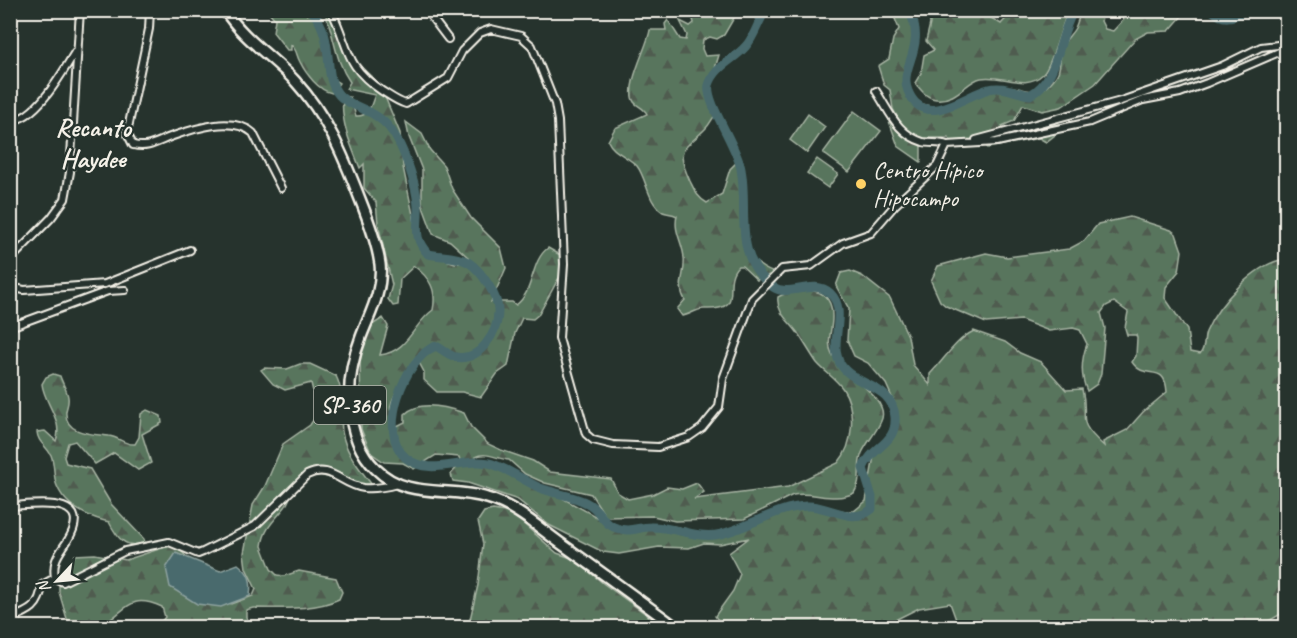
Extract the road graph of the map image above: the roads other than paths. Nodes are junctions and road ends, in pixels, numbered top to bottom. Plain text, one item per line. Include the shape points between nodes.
1 (80, 10) edge
2 (150, 10) edge
3 (216, 10) edge
4 (225, 10) edge
5 (331, 10) edge
6 (426, 10) edge
7 (244, 33) junction
8 (448, 39) dead end
9 (1286, 47) edge
10 (76, 51) junction
11 (876, 91) dead end
12 (10, 120) edge
13 (968, 142) junction
14 (945, 147) junction
15 (281, 188) dead end
16 (189, 250) dead end
17 (10, 260) edge
18 (10, 287) edge
19 (125, 290) dead end
20 (10, 327) edge
21 (396, 484) junction
22 (10, 506) edge
23 (55, 578) junction
24 (10, 619) edge
25 (1287, 626) edge
26 (677, 627) edge
27 (1281, 627) edge

1 - 10 street
2 - 15 street via 128,133 134,145 145,148 188,131 231,124 246,127 253,133
3 - 7 main road, SP-360
4 - 7 main road, SP-360
5 - 14 street via 356,70 401,103 417,100 448,78 462,51 491,28 521,36 532,46 558,121 564,264 559,338 586,434 613,445 658,447 689,437 702,428 719,407 723,379 752,299 776,274 789,267 811,266 843,243 871,233 937,166
6 - 8 street
7 - 21 main road, SP-360 via 294,80 330,126 365,211 380,264 380,285 354,358 350,411 360,449 376,469
9 - 13 street via 1273,44 1168,86
9 - 13 street via 1207,83 1143,100 1090,122 998,142
10 - 12 street via 31,113 23,120
10 - 17 street via 65,199
11 - 14 street via 894,123 904,132
13 - 14 street
16 - 18 street via 105,284 24,290
19 - 20 street via 108,291
21 - 23 street via 363,488 330,472 316,471 307,475 255,526 198,554 164,543 119,552 63,582
21 - 26 main road, SP-360 via 499,501
22 - 23 street via 60,504 69,507 74,515 68,539 53,566
23 - 24 street via 42,585 41,599 34,609
25 - 27 main road

